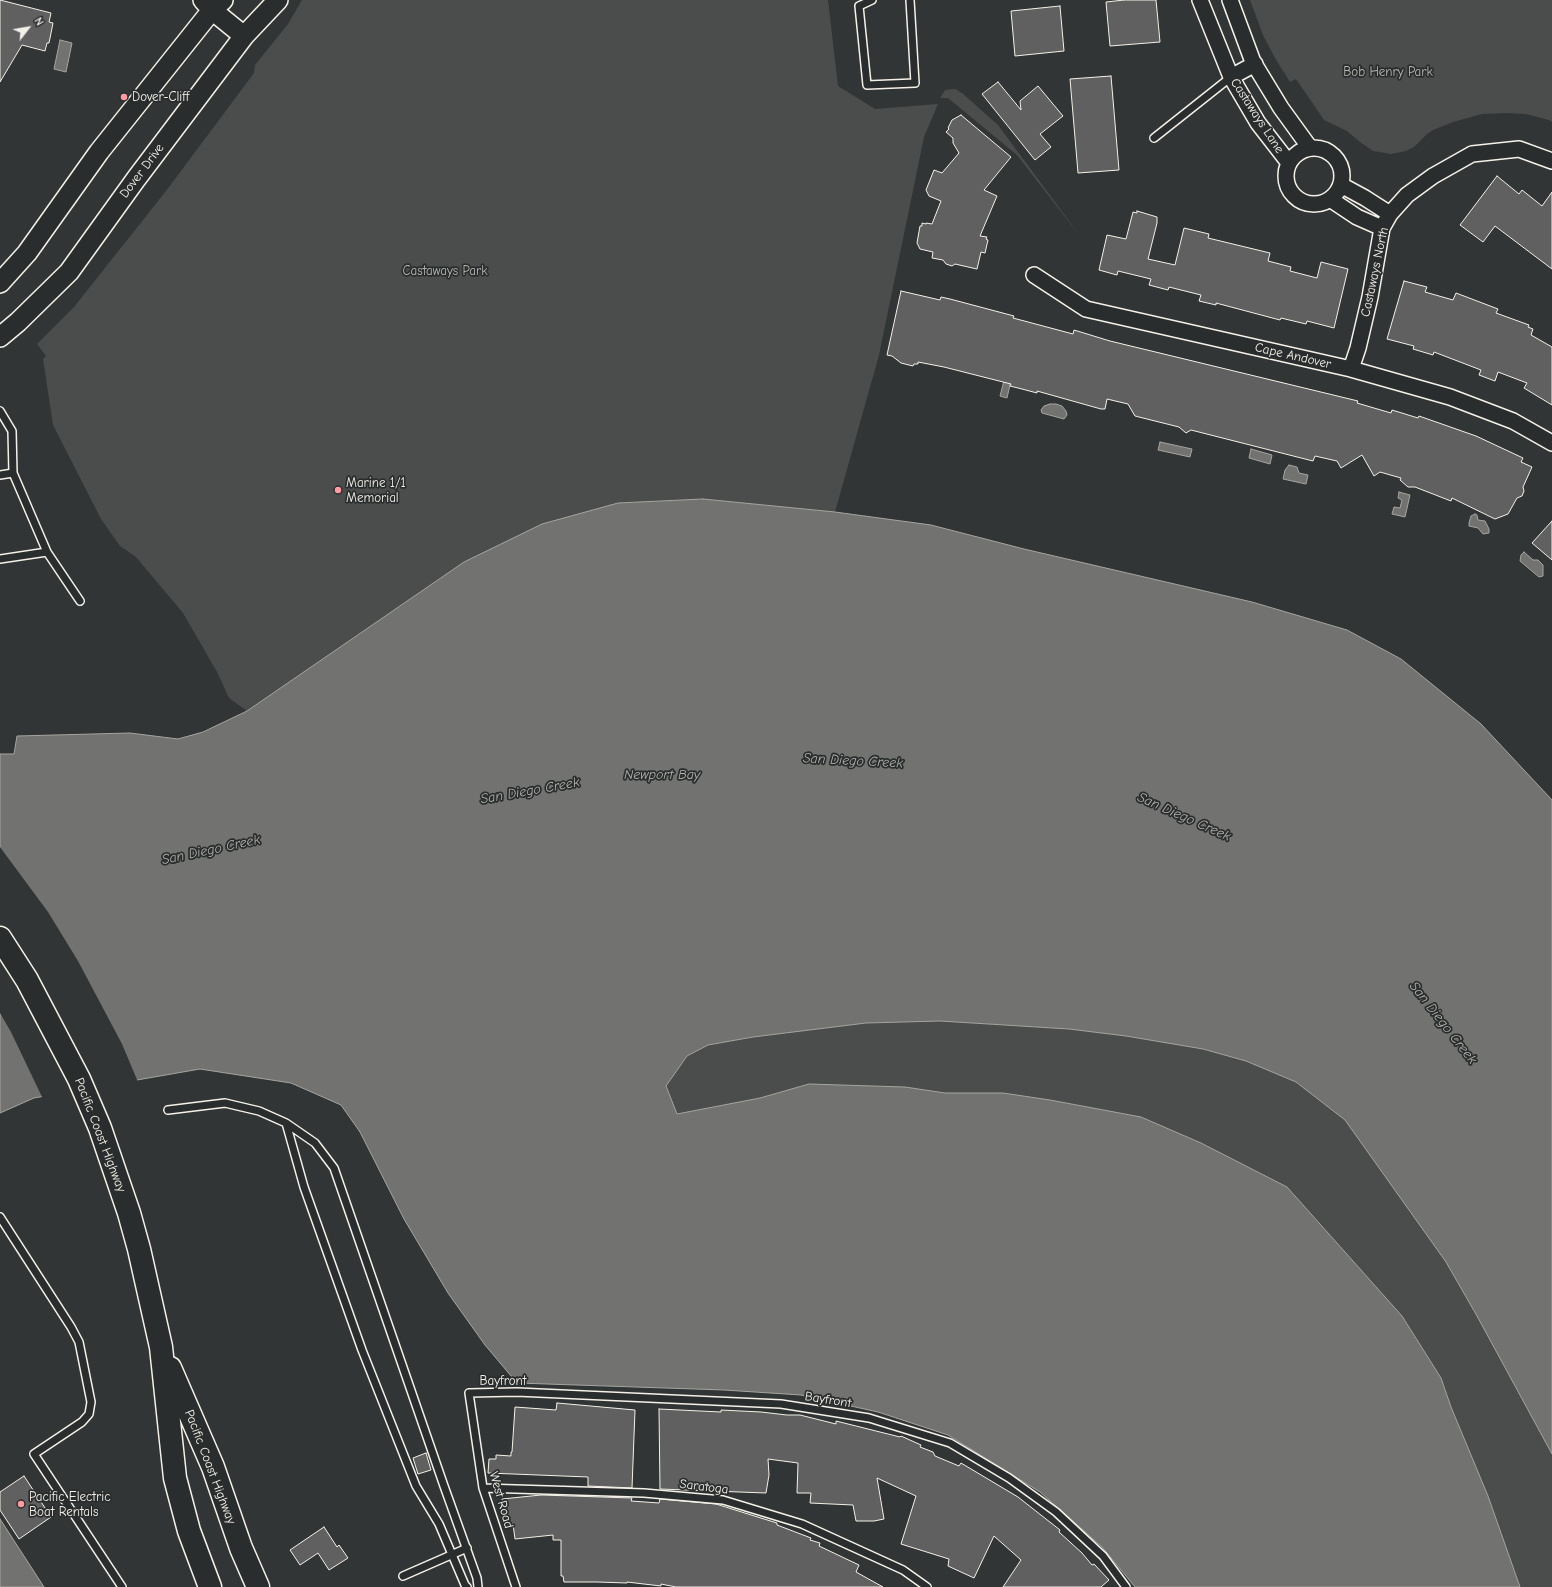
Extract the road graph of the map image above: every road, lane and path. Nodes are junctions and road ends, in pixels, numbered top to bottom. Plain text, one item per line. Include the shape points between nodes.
1 (278, 0) edge
2 (872, 0) edge
3 (910, 0) edge
4 (1200, 0) edge
5 (1230, 0) edge
6 (212, 3) edge
7 (244, 36) junction
8 (1255, 64) junction
9 (1231, 77) junction
10 (1154, 138) dead end
11 (1310, 148) junction
12 (1552, 160) edge
13 (1289, 163) junction
14 (1341, 185) junction
15 (1330, 199) junction
16 (1390, 214) junction
17 (1382, 228) junction
18 (1034, 275) dead end
19 (0, 283) edge
20 (0, 337) edge
21 (1351, 369) junction
22 (0, 411) edge
23 (1552, 443) edge
24 (13, 473) junction
25 (0, 475) edge
26 (47, 552) junction
27 (0, 559) edge
28 (80, 601) dead end
29 (0, 938) edge
30 (168, 1110) dead end
31 (286, 1123) junction
32 (0, 1217) edge
33 (161, 1347) junction
34 (469, 1393) joint
35 (483, 1488) junction
36 (466, 1548) junction
37 (452, 1554) junction
38 (403, 1576) dead end
39 (122, 1587) edge
40 (210, 1587) edge
41 (258, 1587) edge
42 (467, 1587) edge
43 (478, 1587) edge
44 (516, 1587) edge
45 (927, 1587) edge
46 (1126, 1587) edge

1 - 7 street, Dover Drive
2 - 3 lane via 859,6 867,85 915,83
4 - 9 street, Castaways Lane
5 - 8 street, Castaways Lane
6 - 7 street
6 - 19 street via 99,152 27,253
7 - 20 street, Dover Drive via 69,272
8 - 9 street
8 - 11 street, Castaways Lane via 1280,108
9 - 10 lane
9 - 13 street, Castaways Lane via 1258,123
11 - 13 street, Castaways Lane via 1301,151
11 - 14 street via 1319,148 1335,158 1342,175
12 - 16 street, Castaways North via 1519,149 1472,154 1433,176 1407,195
13 - 15 street, Castaways Lane via 1287,181 1296,197 1312,204
14 - 15 street
14 - 16 street
15 - 17 street via 1357,217
16 - 17 street, Castaways North
17 - 21 street, Castaways North via 1365,319
18 - 21 street, Cape Andover via 1086,308
21 - 23 street, Cape Andover via 1480,407 1513,421
22 - 24 lane via 12,431
24 - 25 lane
24 - 26 lane
26 - 27 lane
26 - 28 lane
29 - 33 highway, Pacific Coast Highway via 30,985 79,1079 100,1128 129,1213
30 - 31 lane via 225,1103 259,1111
31 - 36 lane via 315,1142 334,1168
31 - 37 lane via 304,1187 362,1350 416,1486 439,1524
32 - 39 lane via 79,1342 91,1402 89,1414 82,1422 34,1454
33 - 40 highway, Pacific Coast Highway via 175,1478 189,1531
33 - 41 highway, Pacific Coast Highway via 213,1467 241,1548
34 - 35 lane, West Road
34 - 46 lane, Bayfront via 517,1392 781,1404 869,1418 950,1443 1009,1478 1056,1512 1103,1556
35 - 44 lane, West Road
35 - 45 lane, Saratoga via 644,1493 723,1500 802,1524 903,1570
36 - 37 lane
36 - 43 lane
37 - 38 lane
37 - 42 lane

